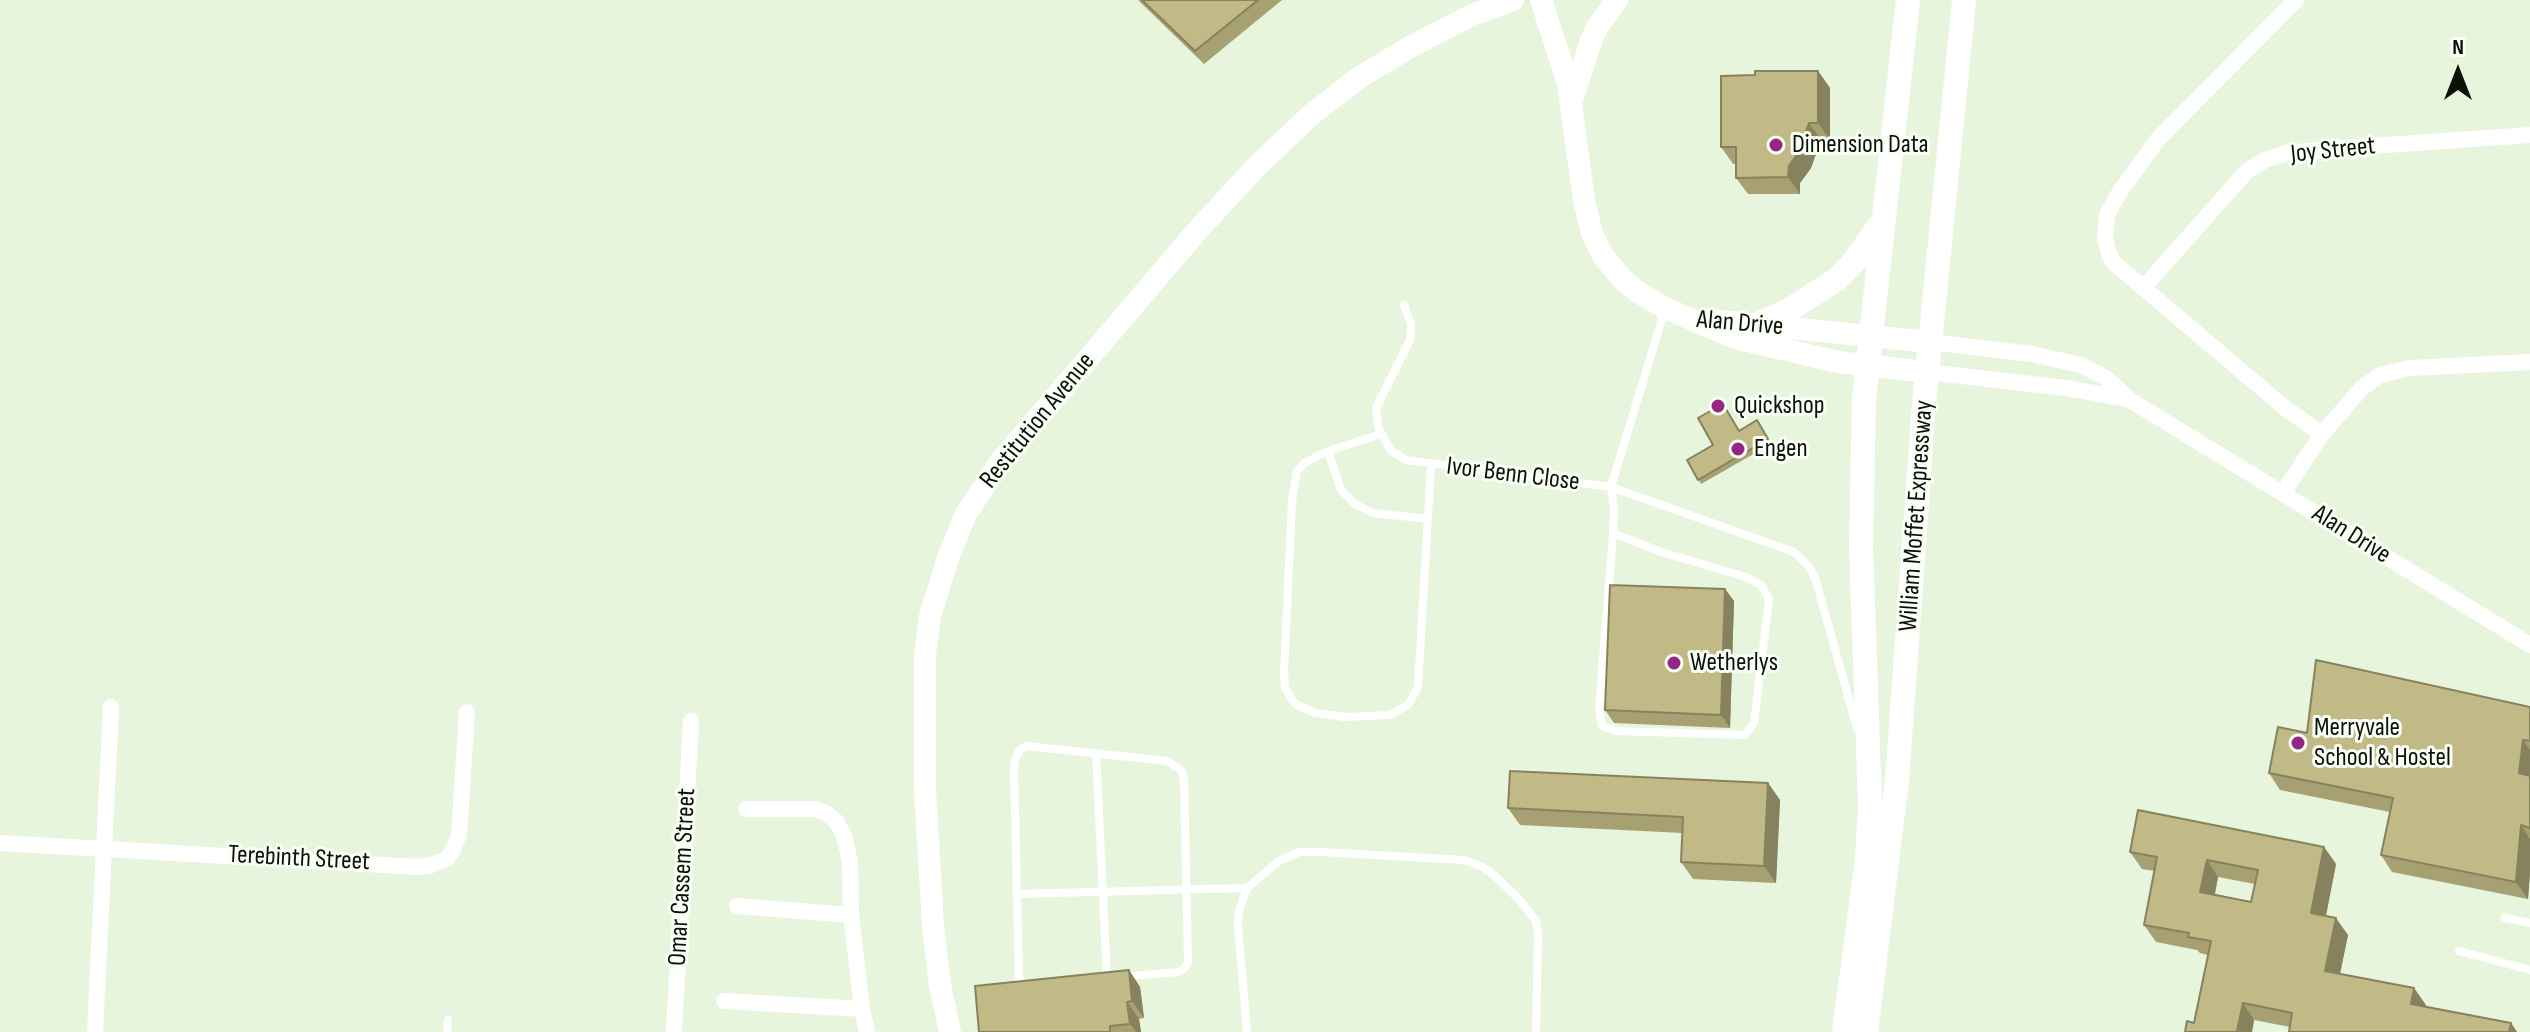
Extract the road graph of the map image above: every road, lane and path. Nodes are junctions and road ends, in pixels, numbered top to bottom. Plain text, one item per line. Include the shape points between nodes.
1 (1513, 0) edge
2 (1541, 0) edge
3 (1617, 0) edge
4 (1908, 0) edge
5 (1964, 0) edge
6 (2296, 0) edge
7 (1571, 103) junction
8 (2530, 135) edge
9 (1883, 220) junction
10 (2143, 288) junction
11 (1404, 305) dead end
12 (1674, 313) junction
13 (1756, 325) junction
14 (1870, 336) junction
15 (1930, 342) junction
16 (2530, 362) edge
17 (1867, 365) junction
18 (1927, 372) junction
19 (2130, 400) junction
20 (1381, 434) junction
21 (2322, 434) junction
22 (1328, 451) junction
23 (1431, 464) junction
24 (1611, 487) junction
25 (2283, 493) junction
26 (1428, 519) junction
27 (1613, 533) junction
28 (2530, 645) edge
29 (111, 707) dead end
30 (467, 712) dead end
31 (691, 721) dead end
32 (1096, 753) junction
33 (1870, 771) junction
34 (746, 809) dead end
35 (0, 843) edge
36 (104, 848) junction
37 (1247, 888) junction
38 (1186, 890) junction
39 (1104, 893) junction
40 (1016, 894) junction
41 (737, 906) dead end
42 (851, 915) junction
43 (2505, 918) dead end
44 (2530, 923) edge
45 (2459, 951) dead end
46 (2530, 970) edge
47 (1107, 979) junction
48 (724, 1001) dead end
49 (862, 1009) junction
50 (448, 1020) dead end
51 (95, 1032) edge
52 (447, 1032) edge
53 (674, 1032) edge
54 (867, 1032) edge
55 (950, 1032) edge
56 (1247, 1032) edge
57 (1536, 1032) edge
58 (1844, 1032) edge
59 (1866, 1032) edge

1 - 55 street, Restitution Avenue via 1410,47 1312,114 1166,266 1010,450 966,514 930,616 925,655 925,791 933,925
2 - 7 street
3 - 7 street via 1592,38
4 - 9 main road, William Moffet Expressway
5 - 15 main road, William Moffet Expressway
6 - 10 street via 2158,139 2107,215 2105,237 2114,263
7 - 12 street via 1592,234 1624,281
8 - 10 street, Joy Street via 2286,153 2265,160 2247,171
9 - 13 main road via 1836,280
9 - 14 main road, William Moffet Expressway
10 - 21 street
11 - 20 lane via 1411,334 1376,408
12 - 13 street, Alan Drive
12 - 17 street, Alan Drive via 1735,338
12 - 24 lane, Ivor Benn Close
13 - 14 street, Alan Drive
14 - 15 street, Alan Drive
14 - 17 main road, William Moffet Expressway
15 - 18 main road, William Moffet Expressway
15 - 19 street, Alan Drive via 2081,365
16 - 21 street via 2410,368 2380,375
17 - 18 street, Alan Drive
17 - 33 main road, William Moffet Expressway via 1861,547
18 - 19 street, Alan Drive
18 - 59 main road, William Moffet Expressway via 1897,780
19 - 25 street, Alan Drive
20 - 22 lane
20 - 23 lane, Ivor Benn Close via 1397,456
21 - 25 street
22 - 26 lane via 1341,490 1355,504 1373,513
22 - 26 lane via 1297,471 1292,501 1284,671 1285,688 1295,704 1344,717 1390,715 1408,705 1418,687
23 - 24 lane, Ivor Benn Close
23 - 26 lane
24 - 27 lane
24 - 33 lane via 1802,559 1822,595
25 - 28 street, Alan Drive
27 - 27 lane via 1602,726 1616,731 1745,735 1754,723 1769,599 1761,585
29 - 36 street
30 - 36 street, Terebinth Street via 459,835 446,859 432,865
31 - 53 street, Omar Cassem Street
32 - 38 lane via 1167,761 1182,771
32 - 39 lane
32 - 40 lane via 1035,746 1019,751 1014,770
33 - 58 main road, William Moffet Expressway via 1867,860
34 - 42 street via 815,809 836,821 850,862
35 - 36 street, Terebinth Street
36 - 51 street
37 - 38 lane
37 - 56 lane via 1238,927
37 - 57 lane via 1299,852 1464,860 1483,867 1536,921
38 - 39 lane
38 - 47 lane via 1184,969
39 - 40 lane
39 - 47 lane
40 - 47 lane via 1023,984
41 - 42 street
42 - 49 street
43 - 44 lane
45 - 46 lane
48 - 49 street
49 - 54 street
50 - 52 lane

